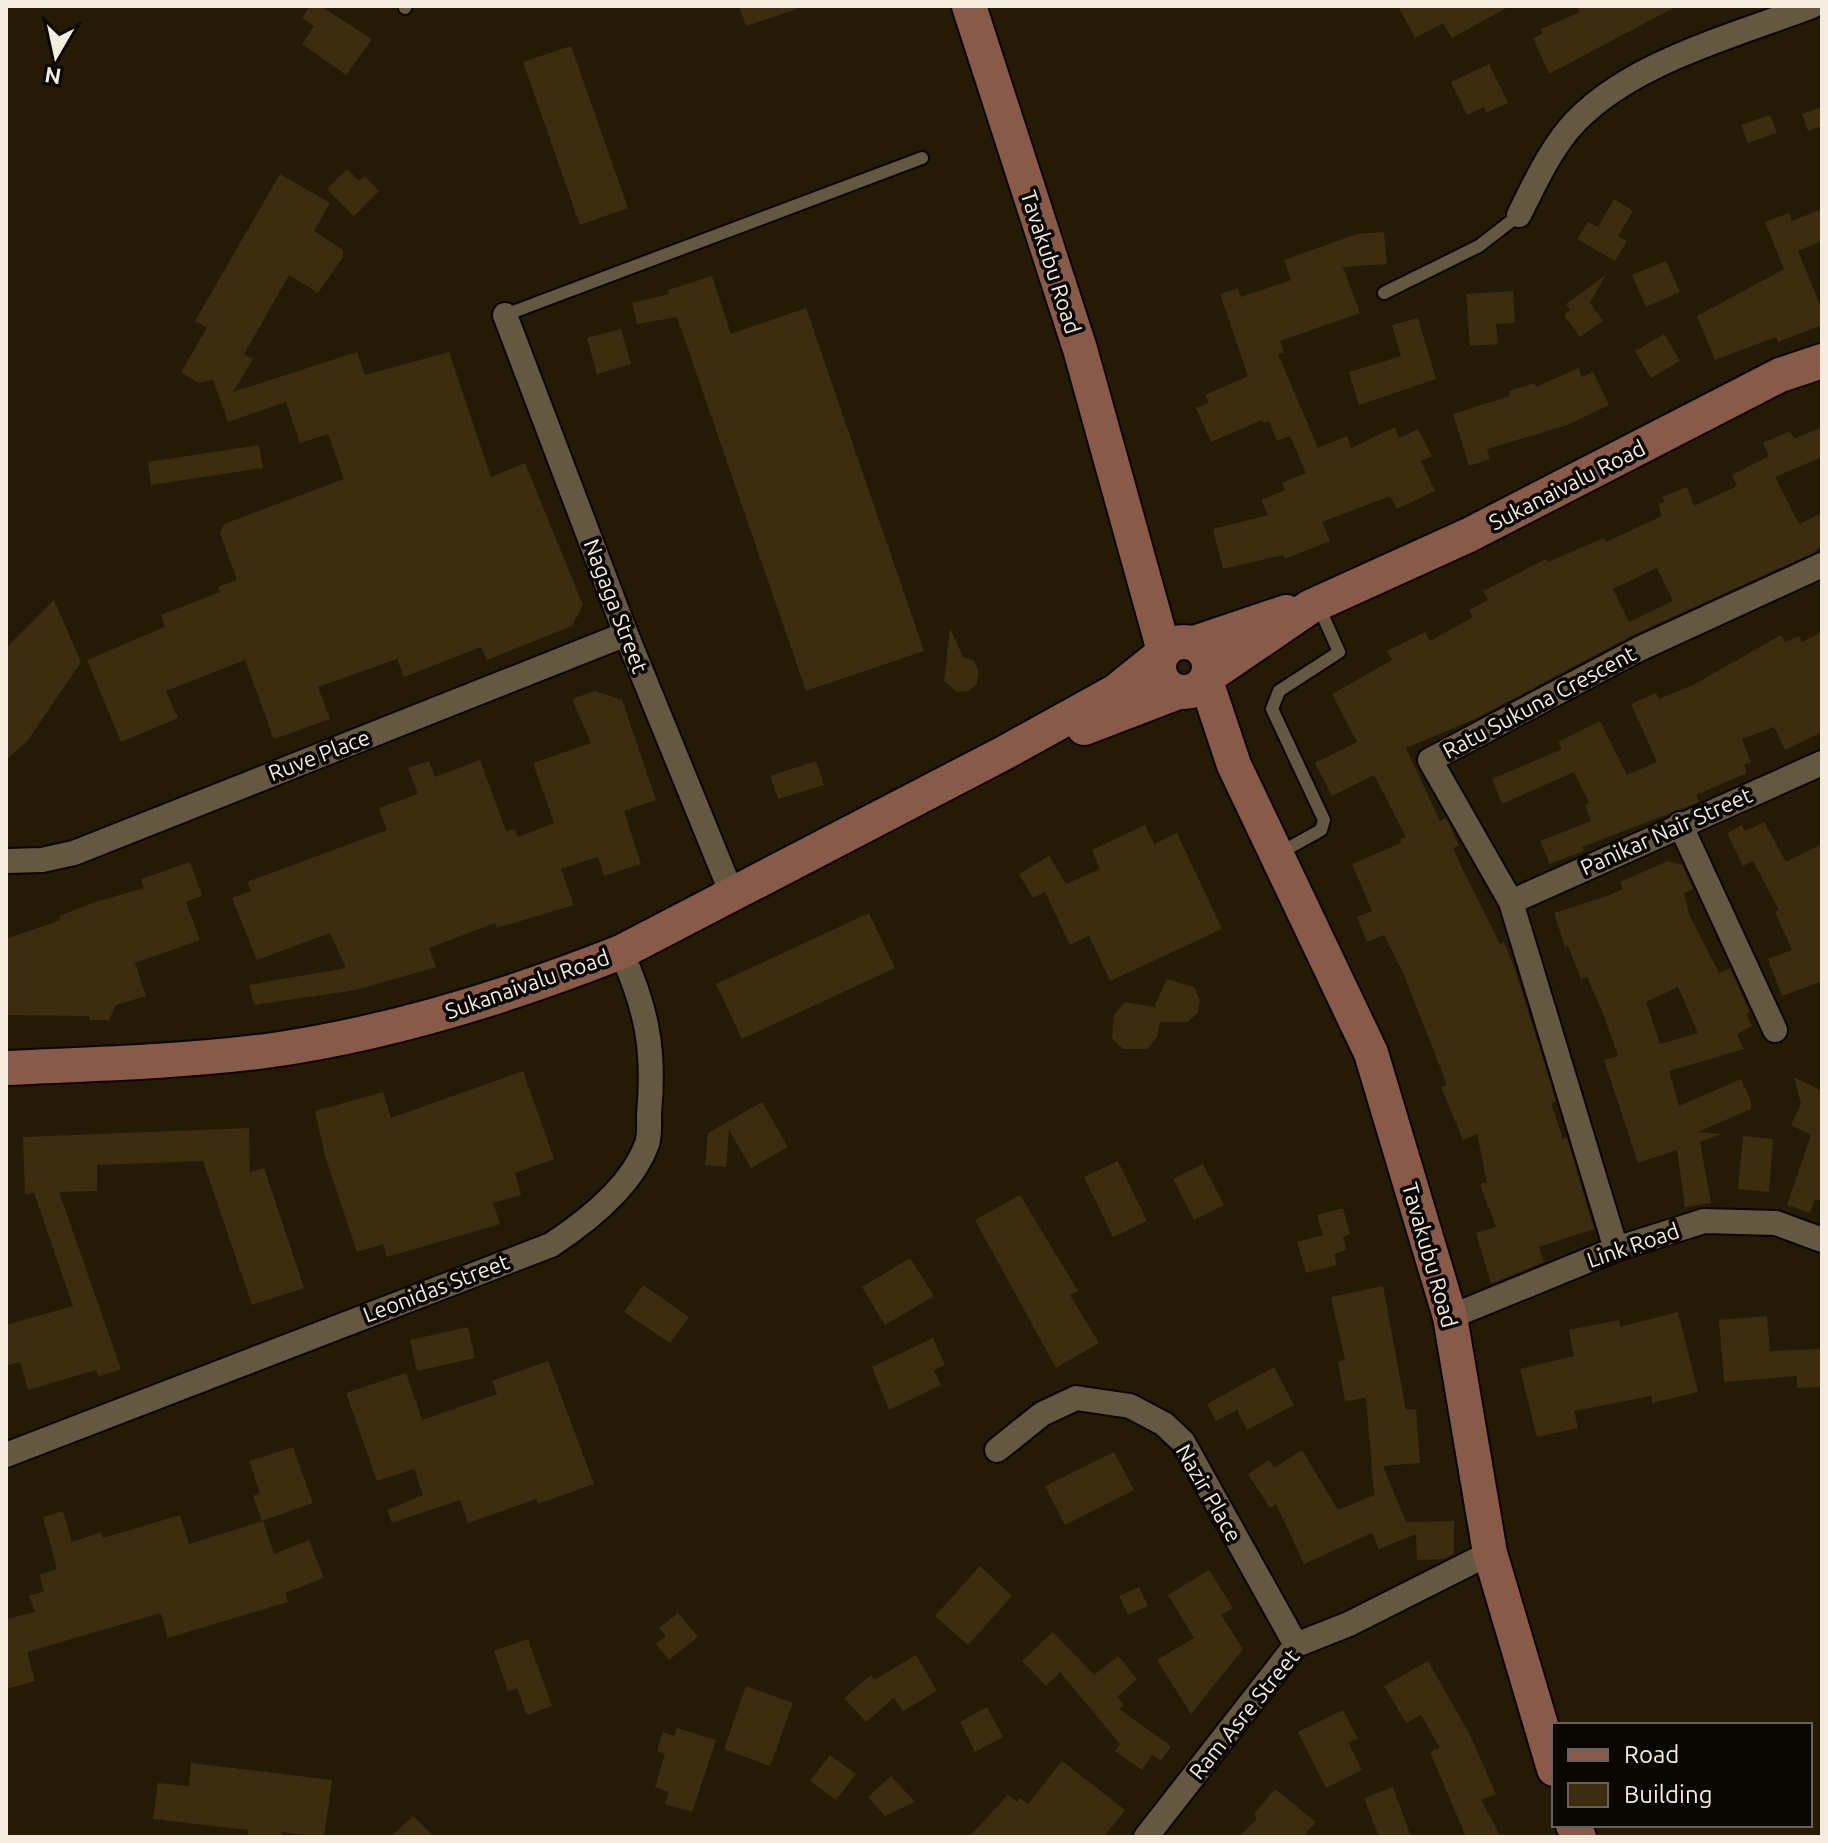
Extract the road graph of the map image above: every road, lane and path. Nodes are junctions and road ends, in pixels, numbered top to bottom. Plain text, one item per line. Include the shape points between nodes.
1 (969, 6) edge
2 (1812, 6) edge
3 (922, 158) dead end
4 (1519, 215) joint
5 (1384, 293) dead end
6 (505, 315) joint
7 (1822, 361) edge
8 (1822, 565) edge
9 (1314, 606) junction
10 (626, 634) junction
11 (1178, 648) junction
12 (1193, 685) junction
13 (1004, 753) junction
14 (1822, 763) edge
15 (1680, 824) junction
16 (1276, 855) junction
17 (8, 861) edge
18 (732, 894) junction
19 (1511, 902) junction
20 (621, 952) junction
21 (1775, 1030) dead end
22 (6, 1068) edge
23 (1822, 1240) edge
24 (1616, 1249) junction
25 (1450, 1317) junction
26 (997, 1450) dead end
27 (6, 1455) edge
28 (1490, 1553) junction
29 (1296, 1645) junction
30 (1552, 1762) edge
31 (1146, 1837) edge

1 - 11 main road, Tavakubu Road via 1080,349 1129,520
2 - 4 street via 1665,63 1610,91 1568,130
3 - 6 lane
4 - 5 lane via 1479,246
6 - 10 street, Nagaga Street
7 - 9 main road, Sukanaivalu Road via 1780,375 1469,535
8 - 19 street, Ratu Sukuna Crescent via 1639,649 1430,760
9 - 11 main road, Sukanaivalu Road
9 - 12 main road, Sukanaivalu Road
9 - 16 lane via 1339,652 1279,691 1272,709 1324,820 1321,830
10 - 17 street, Ruve Place via 74,853
10 - 18 street, Nagaga Street
11 - 12 main road via 1208,657
11 - 12 main road via 1159,672 1163,681
11 - 13 main road, Sukanaivalu Road via 1116,691
12 - 13 main road, Sukanaivalu Road
12 - 16 main road, Tavakubu Road
13 - 18 main road, Sukanaivalu Road
14 - 15 street, Panikar Nair Street
15 - 19 street, Panikar Nair Street
15 - 21 street
16 - 25 main road, Tavakubu Road via 1371,1053
18 - 20 main road, Sukanaivalu Road
19 - 24 street, Ratu Sukuna Crescent
20 - 22 main road, Sukanaivalu Road via 505,995 349,1036 182,1060
20 - 27 street, Leonidas Street via 640,993 652,1051 647,1144 589,1220 551,1245
23 - 24 street, Link Road via 1776,1223 1704,1221
24 - 25 street, Link Road
25 - 28 main road, Tavakubu Road
26 - 29 street, Nazir Place via 1042,1414 1076,1398 1130,1406 1164,1424 1183,1442
28 - 29 street, Ram Asre Street
28 - 30 main road, Tavakubu Road
29 - 31 street, Ram Asre Street

